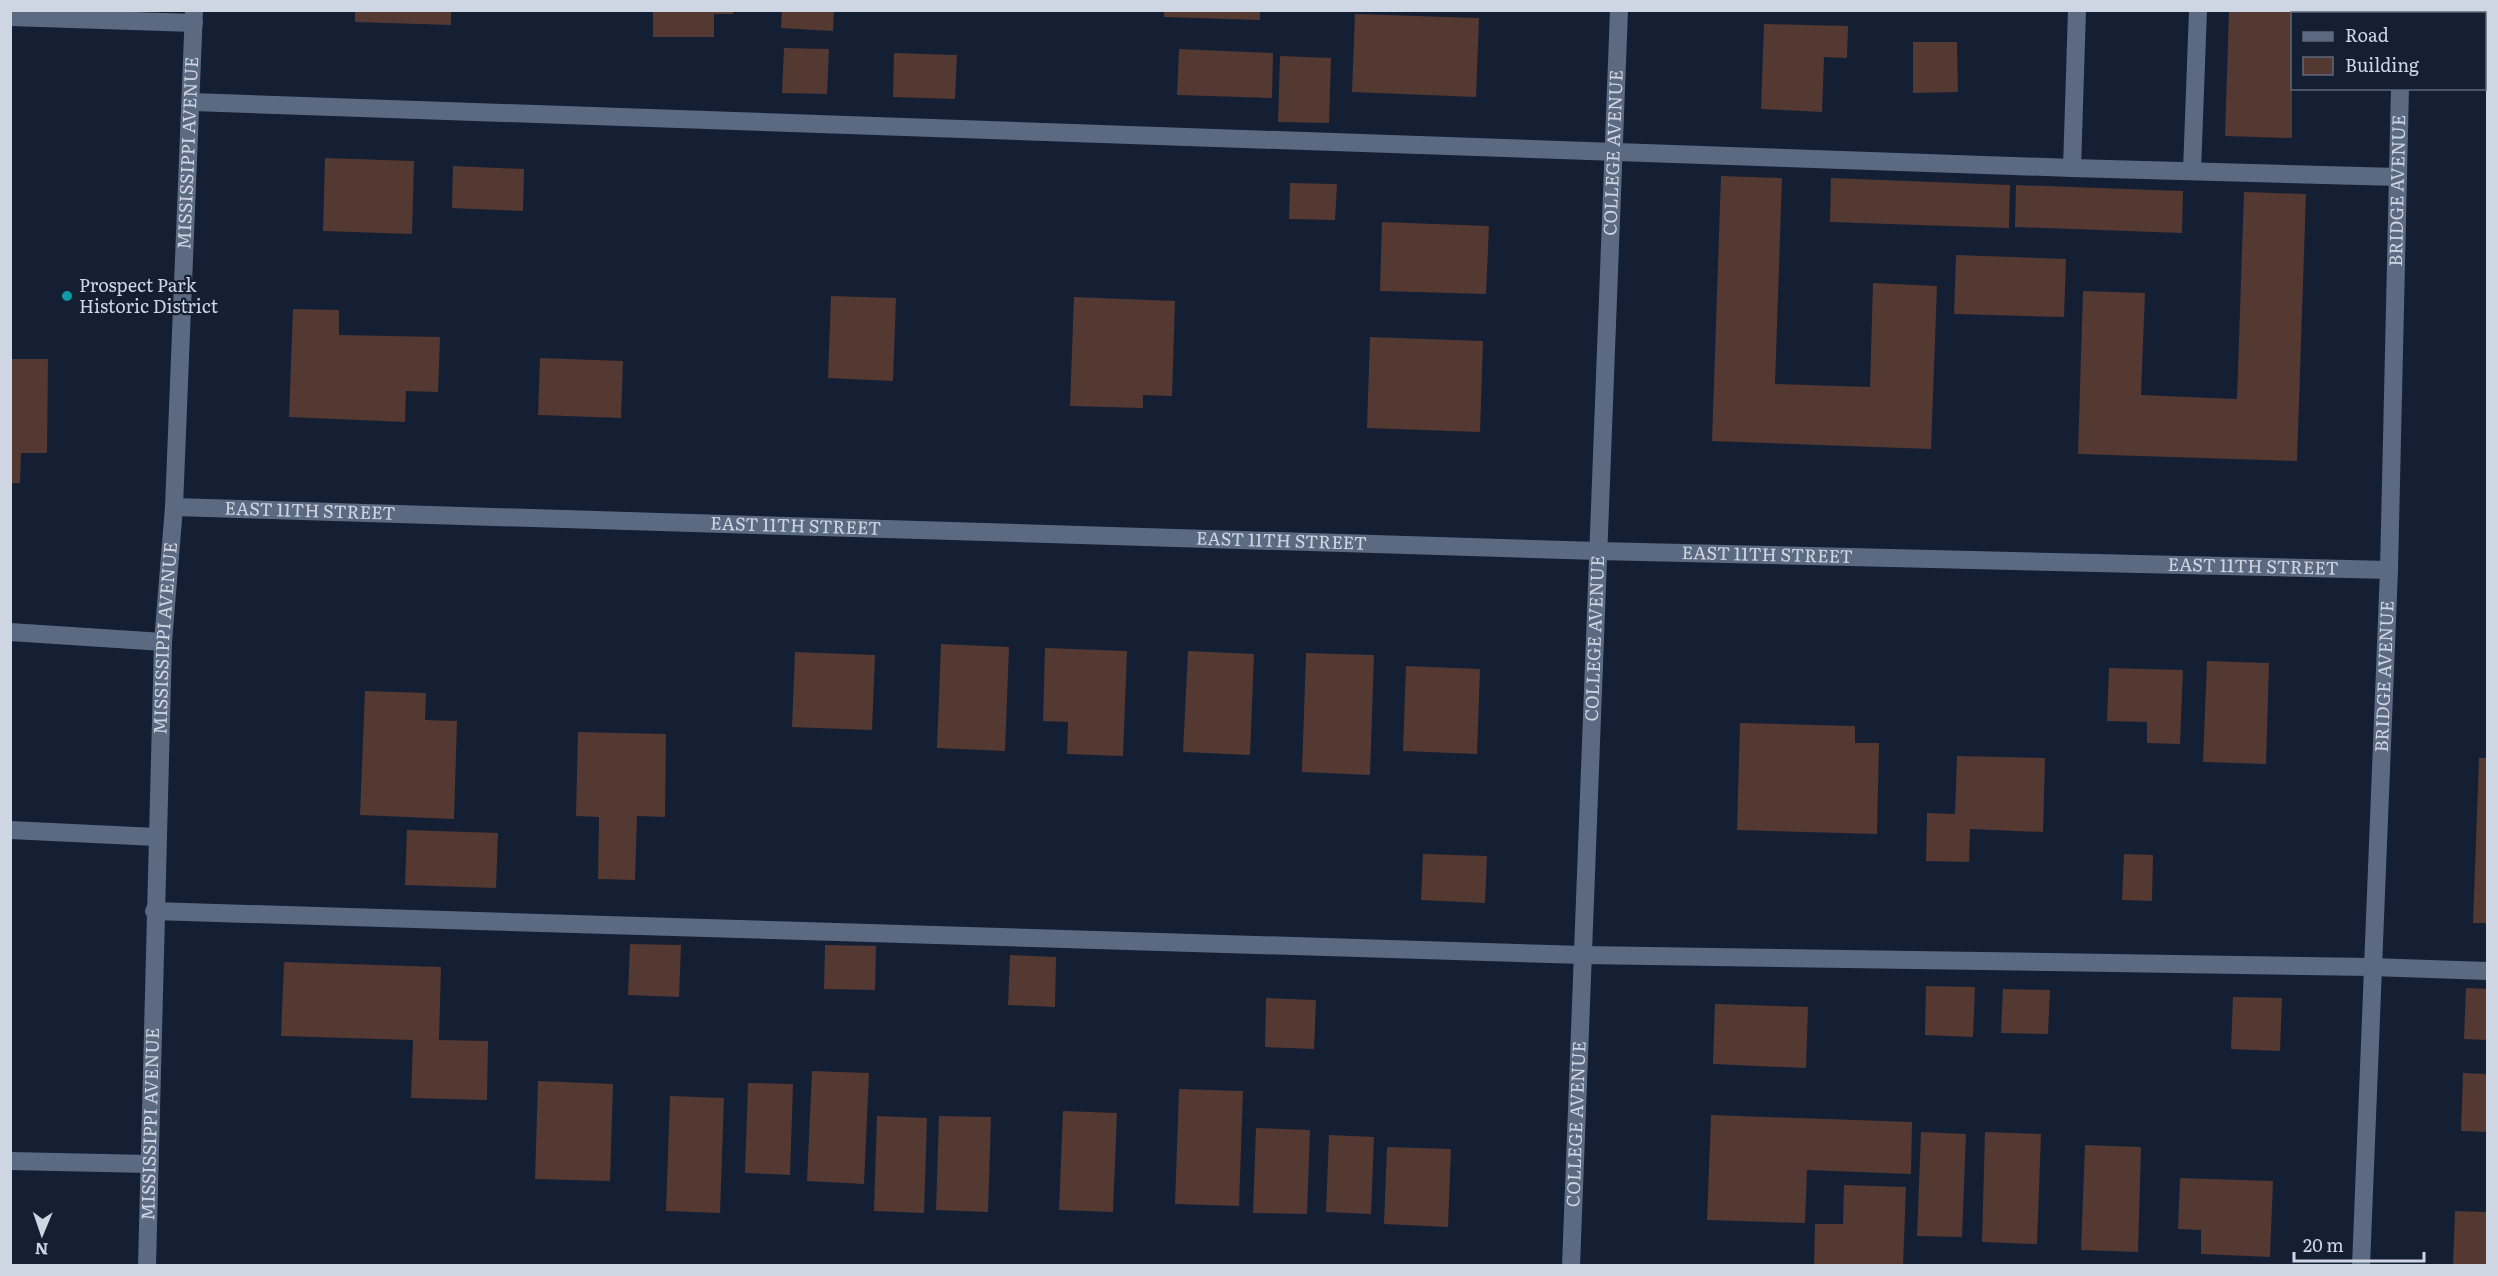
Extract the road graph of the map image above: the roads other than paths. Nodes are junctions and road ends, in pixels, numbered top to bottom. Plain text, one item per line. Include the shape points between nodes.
1 (1619, 10) edge
2 (2077, 10) edge
3 (2198, 10) edge
4 (10, 17) edge
5 (194, 17) edge
6 (2400, 90) edge
7 (192, 102) junction
8 (1613, 151) junction
9 (2072, 168) junction
10 (2192, 171) junction
11 (2398, 177) junction
12 (174, 507) junction
13 (1598, 551) junction
14 (2389, 570) junction
15 (10, 632) edge
16 (163, 642) junction
17 (10, 830) edge
18 (156, 837) junction
19 (154, 911) junction
20 (1583, 955) junction
21 (2372, 967) junction
22 (2487, 971) edge
23 (10, 1161) edge
24 (149, 1164) junction
25 (147, 1266) edge
26 (1571, 1266) edge
27 (2361, 1266) edge

1 - 8 street, COLLEGE AVENUE
2 - 9 street
3 - 10 street
4 - 5 street
5 - 7 street, MISSISSIPPI AVENUE
6 - 11 street, BRIDGE AVENUE
7 - 8 street
7 - 12 street, MISSISSIPPI AVENUE
8 - 9 street
8 - 13 street, COLLEGE AVENUE
9 - 10 street
10 - 11 street
11 - 14 street, BRIDGE AVENUE
12 - 13 street, EAST 11TH STREET
12 - 16 street, MISSISSIPPI AVENUE
13 - 14 street, EAST 11TH STREET
13 - 20 street, COLLEGE AVENUE
14 - 21 street, BRIDGE AVENUE
15 - 16 street
16 - 18 street, MISSISSIPPI AVENUE
17 - 18 street
18 - 19 street, MISSISSIPPI AVENUE
19 - 20 street
19 - 24 street, MISSISSIPPI AVENUE
20 - 21 street
20 - 26 street, COLLEGE AVENUE
21 - 22 street
21 - 27 street, BRIDGE AVENUE
23 - 24 street
24 - 25 street, MISSISSIPPI AVENUE

